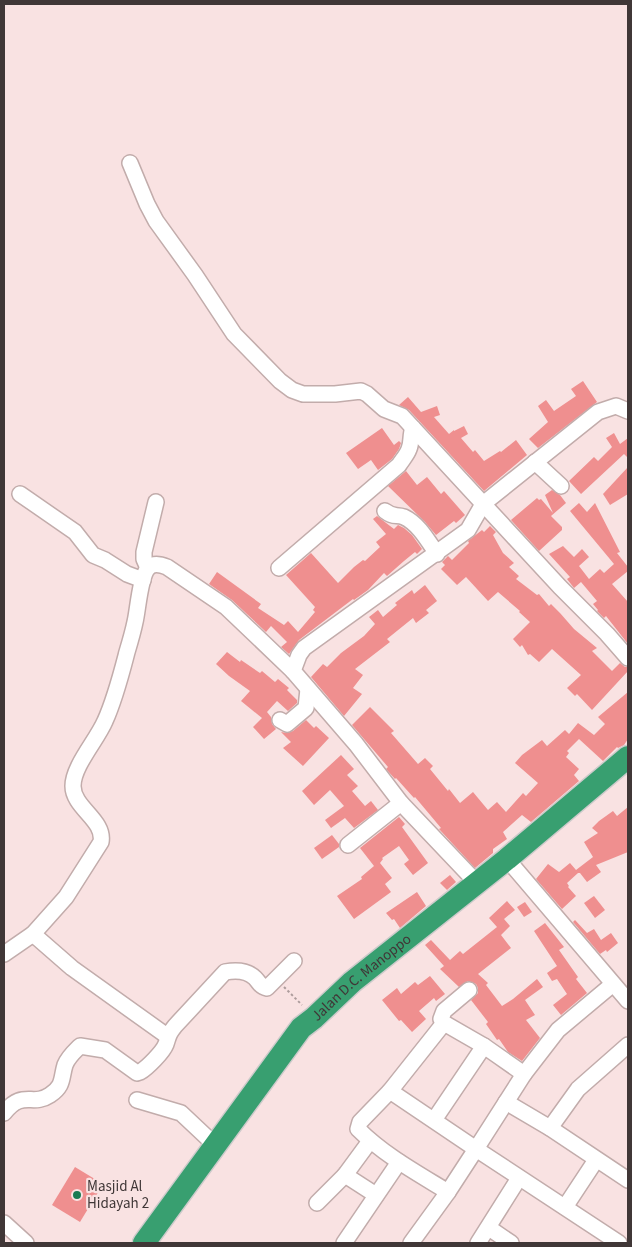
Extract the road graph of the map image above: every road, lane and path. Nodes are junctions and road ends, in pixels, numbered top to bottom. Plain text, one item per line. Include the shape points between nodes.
1 (130, 163) dead end
2 (628, 411) edge
3 (413, 428) junction
4 (535, 462) junction
5 (561, 486) dead end
6 (20, 494) dead end
7 (156, 502) dead end
8 (483, 504) junction
9 (385, 511) dead end
10 (436, 554) junction
11 (279, 568) dead end
12 (146, 574) junction
13 (628, 658) edge
14 (293, 670) junction
15 (308, 689) junction
16 (280, 720) dead end
17 (628, 757) edge
18 (401, 802) junction
19 (348, 845) dead end
20 (507, 859) junction
21 (476, 882) junction
22 (33, 934) junction
23 (4, 954) edge
24 (294, 961) dead end
25 (277, 980) junction
26 (613, 984) junction
27 (469, 990) dead end
28 (628, 1001) edge
29 (314, 1018) junction
30 (444, 1023) junction
31 (167, 1036) junction
32 (628, 1045) edge
33 (484, 1046) junction
34 (524, 1074) junction
35 (390, 1091) junction
36 (137, 1100) dead end
37 (506, 1102) junction
38 (4, 1113) edge
39 (434, 1120) junction
40 (550, 1128) junction
41 (370, 1141) junction
42 (215, 1145) junction
43 (476, 1149) junction
44 (596, 1160) junction
45 (399, 1162) junction
46 (345, 1175) junction
47 (519, 1178) junction
48 (628, 1180) edge
49 (448, 1192) junction
50 (376, 1195) junction
51 (317, 1203) dead end
52 (565, 1207) junction
53 (4, 1223) edge
54 (489, 1228) junction
55 (602, 1239) edge
56 (414, 1242) edge
57 (26, 1243) edge
58 (144, 1243) edge
59 (344, 1243) edge
60 (478, 1243) edge
61 (511, 1243) edge
62 (619, 1243) edge

1 - 3 street via 156,221 234,334 280,381 303,394 368,394 384,408 402,416
2 - 4 street via 616,406 598,412
3 - 8 street
3 - 11 street via 409,450 399,465
4 - 5 street
4 - 8 street
6 - 12 street via 75,532 94,555 127,574
7 - 12 street via 144,552
8 - 10 street via 468,530
8 - 13 street
9 - 10 street via 392,516 403,516 420,529
10 - 14 street via 304,648
12 - 14 street via 160,565 167,567 226,607
12 - 22 street via 117,690 105,722 73,784 78,799 101,833 101,842 66,897
14 - 15 street
15 - 16 street via 306,708 287,724
15 - 18 street
17 - 20 highway, Jalan D.C. Manoppo
18 - 19 street
18 - 21 street
20 - 21 highway, Jalan D.C. Manoppo
20 - 26 street
21 - 29 highway, Jalan D.C. Manoppo via 352,982
22 - 23 street
22 - 31 street via 72,968
24 - 25 street
25 - 29 path
25 - 31 street via 267,988 245,972 225,972
26 - 28 street
26 - 34 street via 558,1030
27 - 30 street via 444,1011 441,1019
29 - 42 highway, Jalan D.C. Manoppo via 284,1049
30 - 33 street
30 - 35 street
31 - 38 street via 164,1048 137,1073 103,1049 80,1046 65,1065 63,1080 51,1094 40,1099 14,1102
32 - 40 street via 578,1088
33 - 34 street
33 - 39 street
34 - 37 street
35 - 39 street
35 - 41 street via 359,1124 358,1130
36 - 42 street via 181,1113
37 - 40 street
37 - 43 street
39 - 43 street
40 - 44 street
41 - 45 street
41 - 46 street
42 - 58 highway, Jalan D.C. Manoppo
43 - 47 street
43 - 49 street
44 - 48 street
44 - 52 street
45 - 49 street
45 - 50 street
46 - 50 street
46 - 51 street
47 - 52 street
47 - 54 street
49 - 56 street
50 - 59 street
52 - 55 street
53 - 57 street
54 - 60 street
54 - 61 street
55 - 62 street

